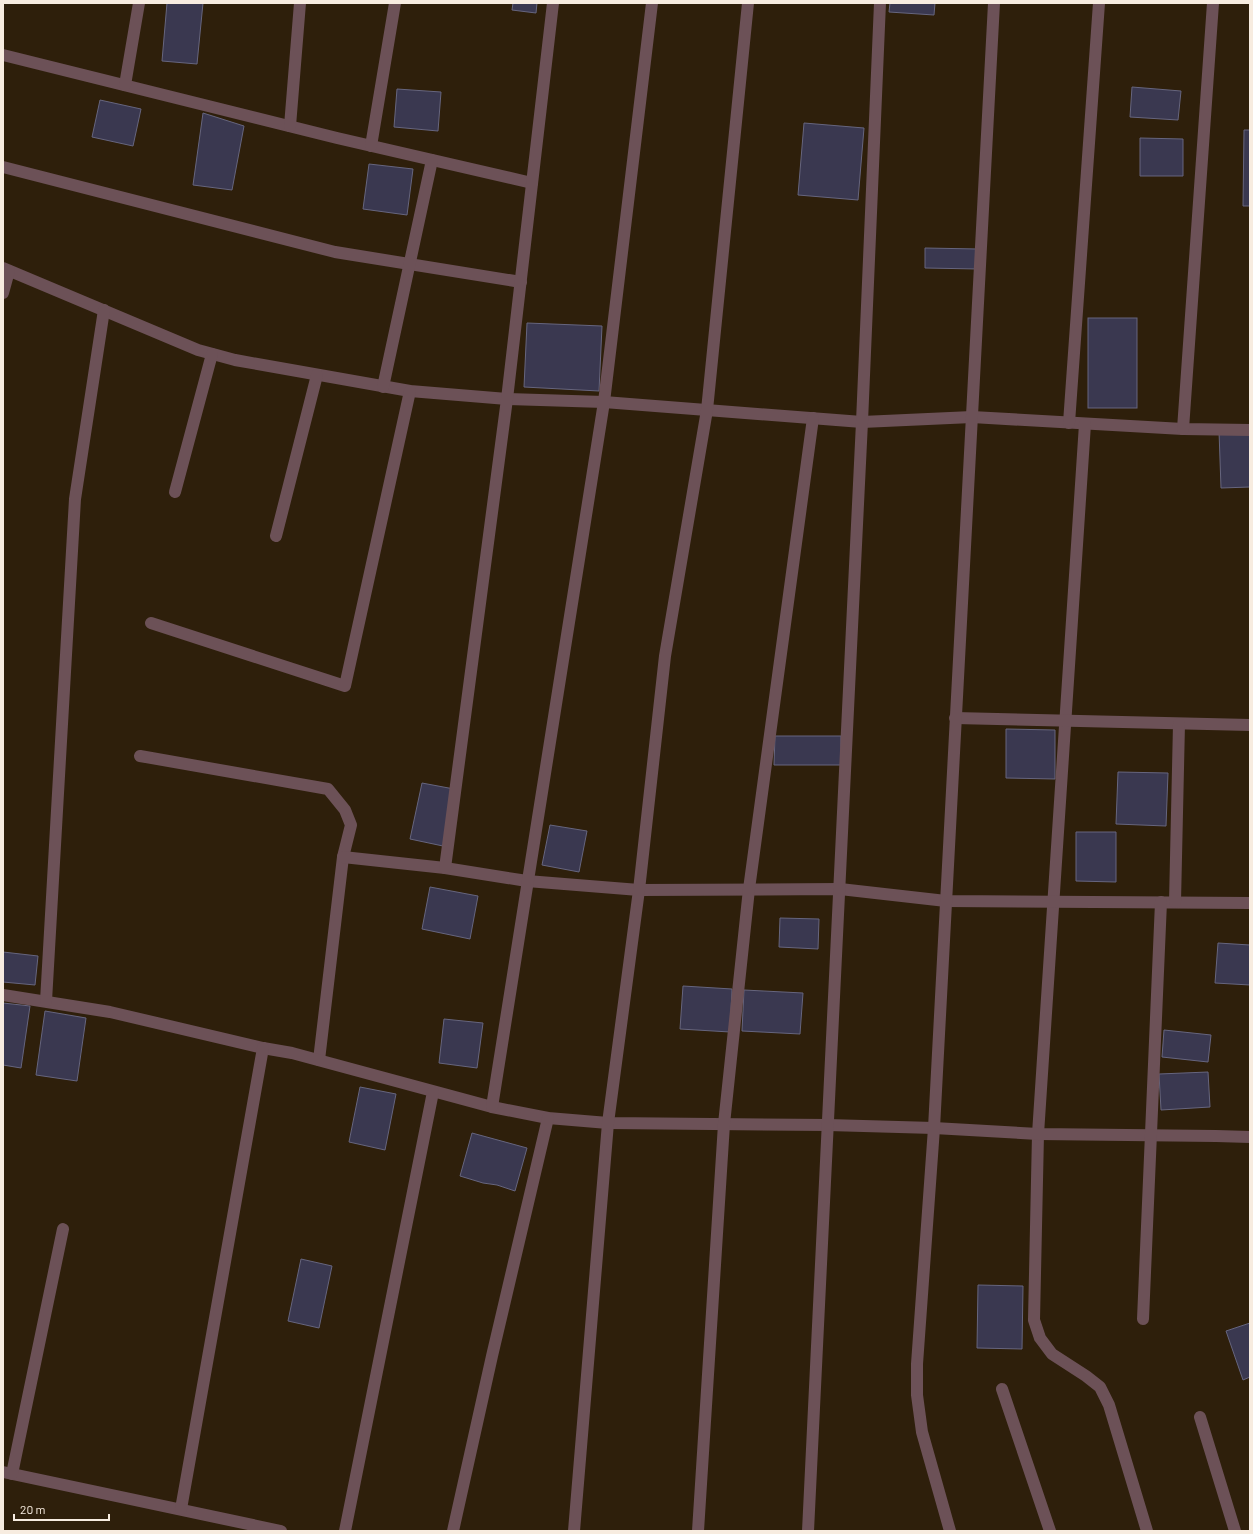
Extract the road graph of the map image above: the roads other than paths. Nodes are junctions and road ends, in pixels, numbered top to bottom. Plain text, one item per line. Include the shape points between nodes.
1 (139, 3) edge
2 (300, 3) edge
3 (395, 3) edge
4 (553, 3) edge
5 (652, 3) edge
6 (748, 3) edge
7 (880, 3) edge
8 (994, 3) edge
9 (1099, 3) edge
10 (1213, 3) edge
11 (3, 55) edge
12 (125, 85) junction
13 (290, 126) junction
14 (371, 146) junction
15 (432, 160) junction
16 (3, 167) edge
17 (532, 183) junction
18 (410, 264) junction
19 (6, 270) edge
20 (521, 282) junction
21 (3, 293) edge
22 (104, 310) junction
23 (212, 354) junction
24 (316, 375) junction
25 (383, 387) junction
26 (410, 391) junction
27 (508, 399) junction
28 (604, 402) junction
29 (707, 410) junction
30 (972, 417) junction
31 (813, 418) junction
32 (862, 422) junction
33 (1069, 423) junction
34 (1085, 424) junction
35 (1183, 429) junction
36 (1250, 430) edge
37 (176, 492) dead end
38 (276, 536) dead end
39 (151, 623) dead end
40 (955, 718) junction
41 (1065, 721) junction
42 (1179, 724) junction
43 (1250, 726) edge
44 (140, 756) dead end
45 (343, 857) junction
46 (444, 868) junction
47 (527, 881) junction
48 (750, 889) junction
49 (840, 889) junction
50 (639, 890) junction
51 (946, 901) junction
52 (1053, 901) junction
53 (1161, 902) junction
54 (1175, 902) junction
55 (1250, 902) edge
56 (3, 995) edge
57 (46, 1001) junction
58 (263, 1048) junction
59 (319, 1060) junction
60 (433, 1092) junction
61 (492, 1107) junction
62 (548, 1118) junction
63 (608, 1123) junction
64 (724, 1124) junction
65 (828, 1124) junction
66 (934, 1128) junction
67 (1038, 1134) junction
68 (1151, 1135) junction
69 (1250, 1137) edge
70 (63, 1229) dead end
71 (1144, 1319) dead end
72 (1002, 1390) dead end
73 (1200, 1417) dead end
74 (8, 1472) edge
75 (181, 1509) junction
76 (281, 1531) edge
77 (346, 1531) edge
78 (453, 1531) edge
79 (574, 1531) edge
80 (698, 1531) edge
81 (808, 1531) edge
82 (950, 1531) edge
83 (1050, 1531) edge
84 (1147, 1531) edge
85 (1235, 1531) edge

1 - 12 street
2 - 13 street
3 - 14 street
4 - 17 street
5 - 28 street
6 - 29 street
7 - 32 street
8 - 30 street
9 - 33 street
10 - 35 street
11 - 12 street
12 - 13 street
13 - 14 street
14 - 15 street
15 - 17 street
15 - 18 street
16 - 18 street via 335,252
17 - 20 street
18 - 20 street
18 - 25 street
19 - 21 street
19 - 22 street
20 - 27 street
22 - 23 street
22 - 57 street via 75,500
23 - 24 street
23 - 37 street
24 - 25 street
24 - 38 street
25 - 26 street
26 - 27 street
26 - 39 street via 345,686
27 - 28 street
27 - 46 street
28 - 29 street
28 - 47 street
29 - 31 street
29 - 50 street via 665,656
30 - 32 street
30 - 33 street
30 - 40 street
31 - 32 street
31 - 48 street
32 - 49 street
33 - 34 street
34 - 35 street
34 - 41 street
35 - 36 street
40 - 41 street
40 - 51 street
41 - 42 street
41 - 52 street
42 - 43 street
42 - 54 street
44 - 45 street via 328,789 345,810 350,825
45 - 46 street
45 - 59 street
46 - 47 street
47 - 50 street
47 - 61 street
48 - 49 street
48 - 50 street
48 - 64 street
49 - 51 street
49 - 65 street
50 - 63 street
51 - 52 street
51 - 66 street
52 - 53 street
52 - 67 street
53 - 54 street
53 - 68 street
54 - 55 street
56 - 57 street
57 - 58 street via 110,1012
58 - 59 street
58 - 75 street
59 - 60 street
60 - 61 street
60 - 77 street
61 - 62 street
62 - 63 street
62 - 78 street
63 - 64 street
63 - 79 street
64 - 65 street
64 - 80 street
65 - 66 street
65 - 81 street
66 - 67 street
66 - 82 street via 917,1395 922,1432
67 - 68 street
67 - 84 street via 1034,1320 1040,1338 1052,1354 1100,1387 1109,1405
68 - 69 street
68 - 71 street
70 - 74 street
72 - 83 street
73 - 85 street
74 - 75 street
75 - 76 street

